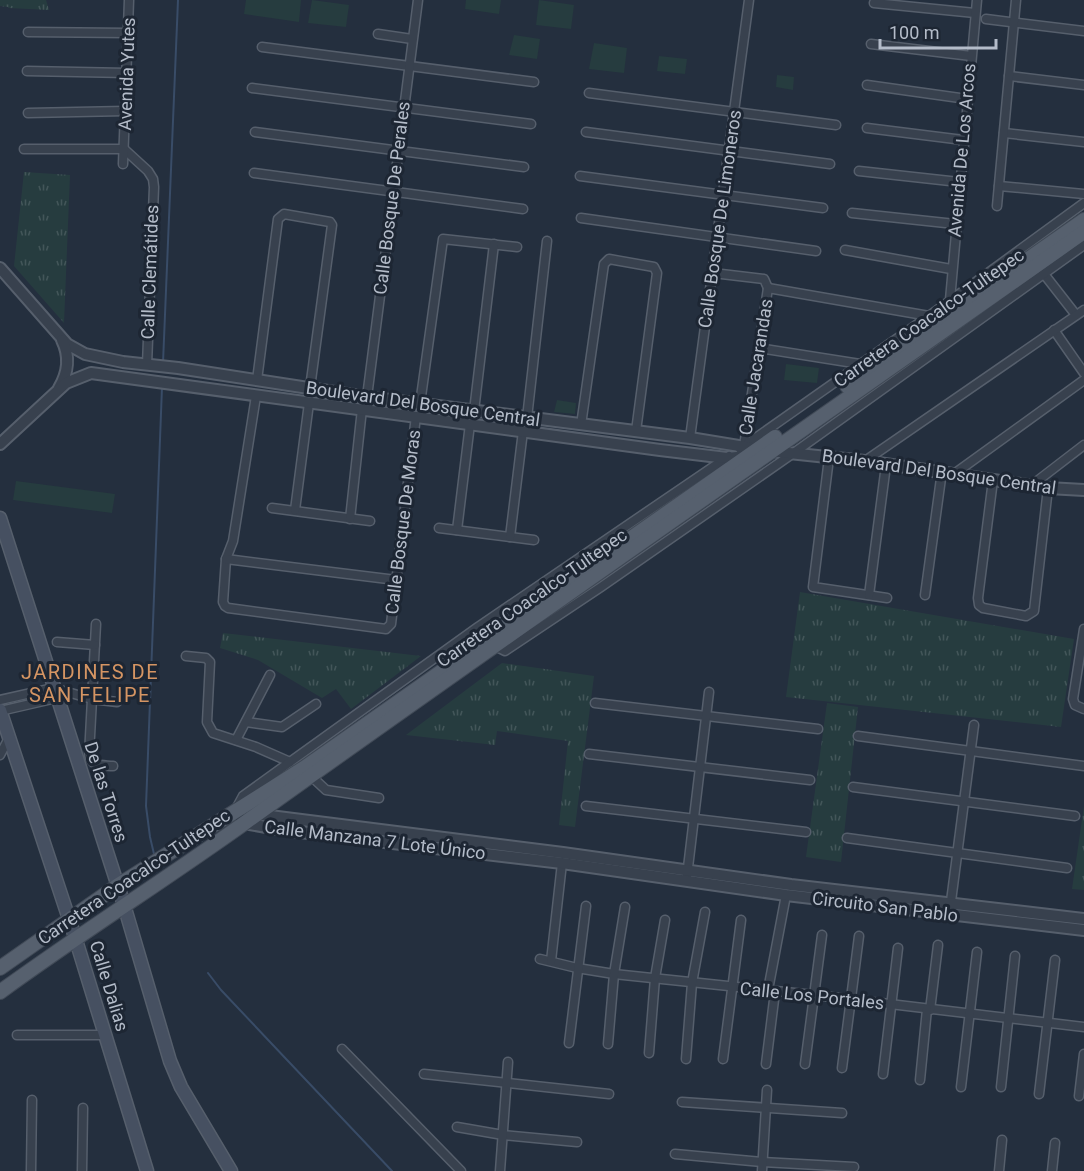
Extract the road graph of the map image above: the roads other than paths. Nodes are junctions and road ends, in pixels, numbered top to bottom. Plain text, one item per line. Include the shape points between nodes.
1 (129, 0) edge
2 (418, 0) edge
3 (749, 0) edge
4 (977, 0) edge
5 (1016, 0) edge
6 (874, 3) dead end
7 (975, 13) junction
8 (986, 19) dead end
9 (1014, 22) junction
10 (1084, 31) edge
11 (28, 32) dead end
12 (128, 33) junction
13 (378, 34) dead end
14 (412, 39) junction
15 (871, 44) dead end
16 (262, 47) dead end
17 (971, 56) junction
18 (409, 66) junction
19 (27, 71) dead end
20 (127, 73) junction
21 (1009, 76) junction
22 (534, 82) dead end
23 (867, 85) dead end
24 (1084, 85) edge
25 (252, 88) dead end
26 (589, 93) dead end
27 (967, 99) junction
28 (404, 107) junction
29 (125, 111) junction
30 (734, 111) junction
31 (28, 113) dead end
32 (531, 124) dead end
33 (836, 125) dead end
34 (867, 128) dead end
35 (255, 132) dead end
36 (586, 132) dead end
37 (1004, 133) junction
38 (963, 140) junction
39 (1084, 142) edge
40 (24, 149) dead end
41 (124, 149) junction
42 (398, 150) junction
43 (729, 151) junction
44 (123, 164) dead end
45 (830, 164) dead end
46 (524, 166) dead end
47 (860, 171) dead end
48 (254, 174) dead end
49 (580, 176) dead end
50 (153, 179) joint
51 (959, 182) junction
52 (999, 186) junction
53 (393, 192) junction
54 (1084, 194) edge
55 (723, 195) junction
56 (1084, 203) edge
57 (997, 206) dead end
58 (524, 208) dead end
59 (823, 208) dead end
60 (852, 213) dead end
61 (581, 218) dead end
62 (1084, 219) edge
63 (955, 225) junction
64 (1084, 232) edge
65 (717, 237) junction
66 (547, 241) dead end
67 (494, 244) junction
68 (1084, 245) edge
69 (517, 247) dead end
70 (845, 250) dead end
71 (816, 251) dead end
72 (0, 268) edge
73 (951, 269) junction
74 (713, 273) junction
75 (1044, 274) junction
76 (768, 288) junction
77 (950, 300) junction
78 (1080, 312) edge
79 (929, 316) junction
80 (1054, 330) junction
81 (59, 335) junction
82 (759, 348) junction
83 (860, 363) junction
84 (150, 365) junction
85 (1084, 373) edge
86 (236, 378) junction
87 (257, 380) junction
88 (1084, 380) edge
89 (310, 388) junction
90 (235, 392) junction
91 (55, 393) junction
92 (255, 396) junction
93 (367, 397) junction
94 (309, 403) junction
95 (420, 404) junction
96 (444, 406) junction
97 (362, 409) junction
98 (474, 411) junction
99 (417, 416) junction
100 (527, 418) junction
101 (442, 420) junction
102 (470, 423) junction
103 (581, 425) junction
104 (523, 431) junction
105 (636, 432) junction
106 (662, 435) junction
107 (690, 438) junction
108 (0, 444) edge
109 (1084, 445) edge
110 (660, 450) junction
111 (757, 451) junction
112 (795, 452) junction
113 (727, 458) junction
114 (829, 458) junction
115 (865, 461) junction
116 (886, 465) junction
117 (942, 471) junction
118 (954, 474) junction
119 (993, 480) junction
120 (1032, 485) junction
121 (1048, 488) junction
122 (1084, 490) edge
123 (272, 507) dead end
124 (295, 510) junction
125 (0, 518) edge
126 (350, 519) junction
127 (370, 521) dead end
128 (439, 528) dead end
129 (457, 530) junction
130 (510, 537) junction
131 (534, 540) dead end
132 (226, 559) junction
133 (396, 580) junction
134 (869, 595) junction
135 (925, 595) dead end
136 (887, 598) dead end
137 (96, 624) dead end
138 (1084, 629) edge
139 (57, 642) dead end
140 (95, 645) junction
141 (495, 646) junction
142 (186, 656) dead end
143 (1081, 664) edge
144 (270, 675) dead end
145 (709, 692) dead end
146 (55, 693) junction
147 (92, 699) junction
148 (0, 700) edge
149 (117, 702) dead end
150 (595, 702) dead end
151 (315, 704) dead end
152 (1084, 709) edge
153 (0, 711) edge
154 (705, 716) junction
155 (246, 722) junction
156 (974, 725) dead end
157 (818, 729) dead end
158 (858, 736) dead end
159 (9, 738) junction
160 (236, 740) junction
161 (970, 751) junction
162 (589, 754) dead end
163 (0, 755) edge
164 (290, 762) junction
165 (113, 766) dead end
166 (1084, 766) edge
167 (699, 768) junction
168 (311, 776) junction
169 (810, 780) dead end
170 (853, 787) dead end
171 (379, 798) dead end
172 (964, 802) junction
173 (586, 806) dead end
174 (235, 811) junction
175 (256, 815) junction
176 (1075, 816) dead end
177 (693, 819) junction
178 (244, 823) junction
179 (806, 832) dead end
180 (847, 838) dead end
181 (957, 854) junction
182 (562, 863) junction
183 (607, 865) junction
184 (1068, 868) dead end
185 (687, 877) junction
186 (117, 886) junction
187 (786, 895) junction
188 (888, 902) junction
189 (123, 905) junction
190 (586, 906) dead end
191 (625, 907) dead end
192 (950, 910) junction
193 (705, 912) dead end
194 (69, 918) junction
195 (665, 920) dead end
196 (741, 920) dead end
197 (1084, 920) edge
198 (1084, 930) edge
199 (822, 935) dead end
200 (859, 936) dead end
201 (75, 938) junction
202 (938, 945) dead end
203 (898, 948) dead end
204 (976, 952) dead end
205 (1016, 956) dead end
206 (540, 959) dead end
207 (1055, 960) dead end
208 (551, 961) junction
209 (0, 968) edge
210 (577, 968) junction
211 (614, 974) junction
212 (655, 978) junction
213 (692, 982) junction
214 (732, 988) junction
215 (771, 991) junction
216 (0, 992) edge
217 (814, 995) junction
218 (851, 999) junction
219 (891, 1005) junction
220 (928, 1010) junction
221 (969, 1015) junction
222 (1008, 1018) junction
223 (1048, 1022) junction
224 (1084, 1027) edge
225 (17, 1035) dead end
226 (105, 1035) junction
227 (569, 1043) dead end
228 (608, 1044) dead end
229 (342, 1049) dead end
230 (649, 1053) dead end
231 (1084, 1054) edge
232 (686, 1059) dead end
233 (723, 1059) dead end
234 (508, 1062) dead end
235 (766, 1064) dead end
236 (806, 1064) dead end
237 (842, 1068) dead end
238 (424, 1074) dead end
239 (883, 1074) dead end
240 (920, 1080) dead end
241 (506, 1083) junction
242 (961, 1087) dead end
243 (1001, 1088) dead end
244 (767, 1090) dead end
245 (609, 1094) dead end
246 (1039, 1094) dead end
247 (1079, 1096) dead end
248 (32, 1100) dead end
249 (682, 1102) dead end
250 (83, 1108) dead end
251 (766, 1108) junction
252 (842, 1113) dead end
253 (457, 1127) dead end
254 (503, 1135) junction
255 (1002, 1140) dead end
256 (577, 1142) dead end
257 (1055, 1143) dead end
258 (675, 1154) dead end
259 (762, 1167) edge
260 (854, 1167) dead end
261 (31, 1171) edge
262 (82, 1171) edge
263 (147, 1171) edge
264 (231, 1171) edge
265 (461, 1171) edge
266 (500, 1171) edge
267 (999, 1171) edge
268 (1052, 1171) edge

1 - 12 street, Avenida Yutes
2 - 14 street, Calle Bosque De Perales
3 - 30 street, Calle Bosque De Limoneros
4 - 7 street, Avenida De Los Arcos
5 - 9 street
6 - 7 street
7 - 17 street, Avenida De Los Arcos
8 - 9 street
9 - 10 street
9 - 21 street
11 - 12 street
12 - 20 street, Avenida Yutes
13 - 14 street
14 - 18 street, Calle Bosque De Perales
15 - 17 street
16 - 18 street
17 - 27 street, Avenida De Los Arcos
18 - 22 street
18 - 28 street, Calle Bosque De Perales
19 - 20 street
20 - 29 street, Avenida Yutes
21 - 24 street
21 - 37 street
23 - 27 street
25 - 28 street
26 - 30 street
27 - 38 street, Avenida De Los Arcos
28 - 32 street
28 - 42 street, Calle Bosque De Perales
29 - 31 street
29 - 41 street, Avenida Yutes
30 - 33 street
30 - 43 street, Calle Bosque De Limoneros
34 - 38 street
35 - 42 street
36 - 43 street
37 - 39 street
37 - 52 street
38 - 51 street, Avenida De Los Arcos
40 - 41 street
41 - 44 street, Avenida Yutes
41 - 50 street, Avenida Yutes
42 - 46 street
42 - 53 street, Calle Bosque De Perales
43 - 45 street
43 - 55 street, Calle Bosque De Limoneros
47 - 51 street
48 - 53 street
49 - 55 street
50 - 84 street, Calle Clemátides
51 - 63 street, Avenida De Los Arcos
52 - 54 street
52 - 57 street
53 - 58 street
53 - 93 street, Calle Bosque De Perales
55 - 59 street
55 - 65 street, Calle Bosque De Limoneros
56 - 77 street
60 - 63 street
61 - 65 street
62 - 111 main road, Carretera Coacalco-Tultepec
63 - 73 street, Avenida De Los Arcos
64 - 111 main road, Carretera Coacalco-Tultepec
65 - 71 street
65 - 74 street, Calle Bosque De Limoneros
66 - 100 street
67 - 69 street
67 - 95 street via 446,238 441,242
67 - 98 street
68 - 75 street
70 - 73 street
72 - 81 street
73 - 77 street, Avenida De Los Arcos
74 - 76 street via 764,279
74 - 107 street, Calle Bosque De Limoneros
75 - 78 street
75 - 112 street
76 - 79 street
76 - 82 street, Calle Jacarandas
77 - 79 street
78 - 80 street
79 - 83 street
80 - 85 street
80 - 115 street
81 - 84 street, Boulevard Del Bosque Central via 85,354
81 - 91 street via 68,364
82 - 83 street
82 - 111 street, Calle Jacarandas
83 - 111 street
84 - 86 street, Boulevard Del Bosque Central
86 - 87 street, Boulevard Del Bosque Central
86 - 90 street
87 - 89 street, Boulevard Del Bosque Central
87 - 89 street via 278,219 284,214 332,225
88 - 118 street
89 - 93 street, Boulevard Del Bosque Central
90 - 91 street, Boulevard Del Bosque Central via 91,373 66,383
90 - 92 street, Boulevard Del Bosque Central
91 - 108 street
92 - 94 street, Boulevard Del Bosque Central
92 - 132 street via 233,541
93 - 95 street, Boulevard Del Bosque Central
94 - 97 street, Boulevard Del Bosque Central
94 - 124 street
95 - 96 street, Boulevard Del Bosque Central
96 - 98 street, Boulevard Del Bosque Central
96 - 101 street
97 - 99 street, Boulevard Del Bosque Central
97 - 126 street
98 - 100 street, Boulevard Del Bosque Central
99 - 101 street, Boulevard Del Bosque Central
99 - 133 street, Calle Bosque De Moras
100 - 103 street, Boulevard Del Bosque Central
101 - 102 street, Boulevard Del Bosque Central
102 - 104 street, Boulevard Del Bosque Central
102 - 129 street
103 - 105 street, Boulevard Del Bosque Central
103 - 105 street via 604,264 609,259 654,267 657,273
104 - 110 street, Boulevard Del Bosque Central
104 - 130 street
105 - 106 street, Boulevard Del Bosque Central
106 - 107 street, Boulevard Del Bosque Central
106 - 110 street
107 - 111 street, Boulevard Del Bosque Central
109 - 120 street
110 - 113 street, Boulevard Del Bosque Central
111 - 112 street, Boulevard Del Bosque Central
111 - 113 street, Boulevard Del Bosque Central
111 - 141 main road, Carretera Coacalco-Tultepec
111 - 174 main road, Carretera Coacalco-Tultepec via 304,768
112 - 114 street, Boulevard Del Bosque Central
112 - 141 street via 505,651
113 - 164 street via 478,627
114 - 115 street, Boulevard Del Bosque Central
114 - 134 street via 813,587
115 - 116 street, Boulevard Del Bosque Central
116 - 117 street, Boulevard Del Bosque Central
116 - 134 street
117 - 118 street, Boulevard Del Bosque Central
117 - 135 street
118 - 119 street, Boulevard Del Bosque Central
119 - 120 street, Boulevard Del Bosque Central
119 - 121 street via 979,605 1026,616 1034,610
120 - 121 street, Boulevard Del Bosque Central
121 - 122 street, Boulevard Del Bosque Central
123 - 124 street
124 - 126 street
125 - 146 main road, De las Torres
126 - 127 street
128 - 129 street
129 - 130 street
130 - 131 street
132 - 133 street
132 - 133 street, Calle Bosque De Moras via 225,606 307,620 389,628
134 - 136 street
137 - 140 street
138 - 143 street
139 - 140 street
140 - 147 street
141 - 168 main road, Carretera Coacalco-Tultepec
142 - 160 street via 208,659 209,729
143 - 152 street via 1073,699 1075,705
144 - 155 street
145 - 154 street
146 - 147 street
146 - 148 street
146 - 153 street
146 - 186 main road, De las Torres
147 - 149 street
147 - 165 street via 89,755 95,765
150 - 154 street
151 - 155 street via 282,727
153 - 159 main road, Calle Dalias
154 - 157 street
154 - 167 street
155 - 160 street
156 - 161 street
158 - 161 street
159 - 163 street
159 - 194 main road, Calle Dalias
160 - 164 street
161 - 166 street
161 - 172 street
162 - 167 street
164 - 174 street via 243,796
167 - 169 street
167 - 177 street
168 - 171 street via 330,791
168 - 175 main road, Carretera Coacalco-Tultepec
170 - 172 street
172 - 176 street
172 - 181 street
173 - 177 street
174 - 175 street, Calle Manzana 7 Lote Único
174 - 178 street, Calle Manzana 7 Lote Único
174 - 186 main road, Carretera Coacalco-Tultepec
175 - 178 main road, Carretera Coacalco-Tultepec
175 - 183 street, Calle Manzana 7 Lote Único
177 - 179 street
177 - 185 street
178 - 182 street, Calle Manzana 7 Lote Único
178 - 189 main road, Carretera Coacalco-Tultepec
180 - 181 street
181 - 184 street
181 - 192 street
182 - 183 street, Calle Manzana 7 Lote Único
182 - 208 street
183 - 185 street, Calle Manzana 7 Lote Único
185 - 187 street, Circuito San Pablo
185 - 188 street, Circuito San Pablo
186 - 189 main road, De las Torres
186 - 194 main road, Carretera Coacalco-Tultepec
187 - 188 street, Circuito San Pablo
187 - 215 street
188 - 192 street, Circuito San Pablo
189 - 201 main road, Carretera Coacalco-Tultepec
189 - 264 main road, De las Torres via 170,1061 181,1088
190 - 210 street
191 - 211 street
192 - 197 street, Circuito San Pablo
192 - 198 street, Circuito San Pablo
193 - 213 street
194 - 201 main road, Calle Dalias
194 - 209 main road, Carretera Coacalco-Tultepec
195 - 212 street
196 - 214 street
199 - 217 street
200 - 218 street
201 - 216 main road, Carretera Coacalco-Tultepec
201 - 226 main road, Calle Dalias
202 - 220 street
203 - 219 street
204 - 221 street
205 - 222 street
206 - 208 street, Calle Los Portales
207 - 223 street
208 - 210 street, Calle Los Portales
210 - 211 street, Calle Los Portales
210 - 227 street
211 - 212 street, Calle Los Portales
211 - 228 street
212 - 213 street, Calle Los Portales
212 - 230 street
213 - 214 street, Calle Los Portales
213 - 232 street
214 - 215 street, Calle Los Portales
214 - 233 street
215 - 217 street, Calle Los Portales
215 - 235 street
217 - 218 street, Calle Los Portales
217 - 236 street
218 - 219 street, Calle Los Portales
218 - 237 street
219 - 220 street, Calle Los Portales
219 - 239 street
220 - 221 street, Calle Los Portales
220 - 240 street
221 - 222 street, Calle Los Portales
221 - 242 street
222 - 223 street, Calle Los Portales
222 - 243 street
223 - 224 street, Calle Los Portales
223 - 246 street
225 - 226 street
226 - 263 main road, Calle Dalias
229 - 265 street
231 - 247 street
234 - 241 street
238 - 241 street
241 - 245 street
241 - 254 street
244 - 251 street
248 - 261 street
249 - 251 street
250 - 262 street
251 - 252 street
251 - 259 street
253 - 254 street
254 - 256 street
254 - 266 street
255 - 267 street
257 - 268 street
258 - 259 street
259 - 260 street

